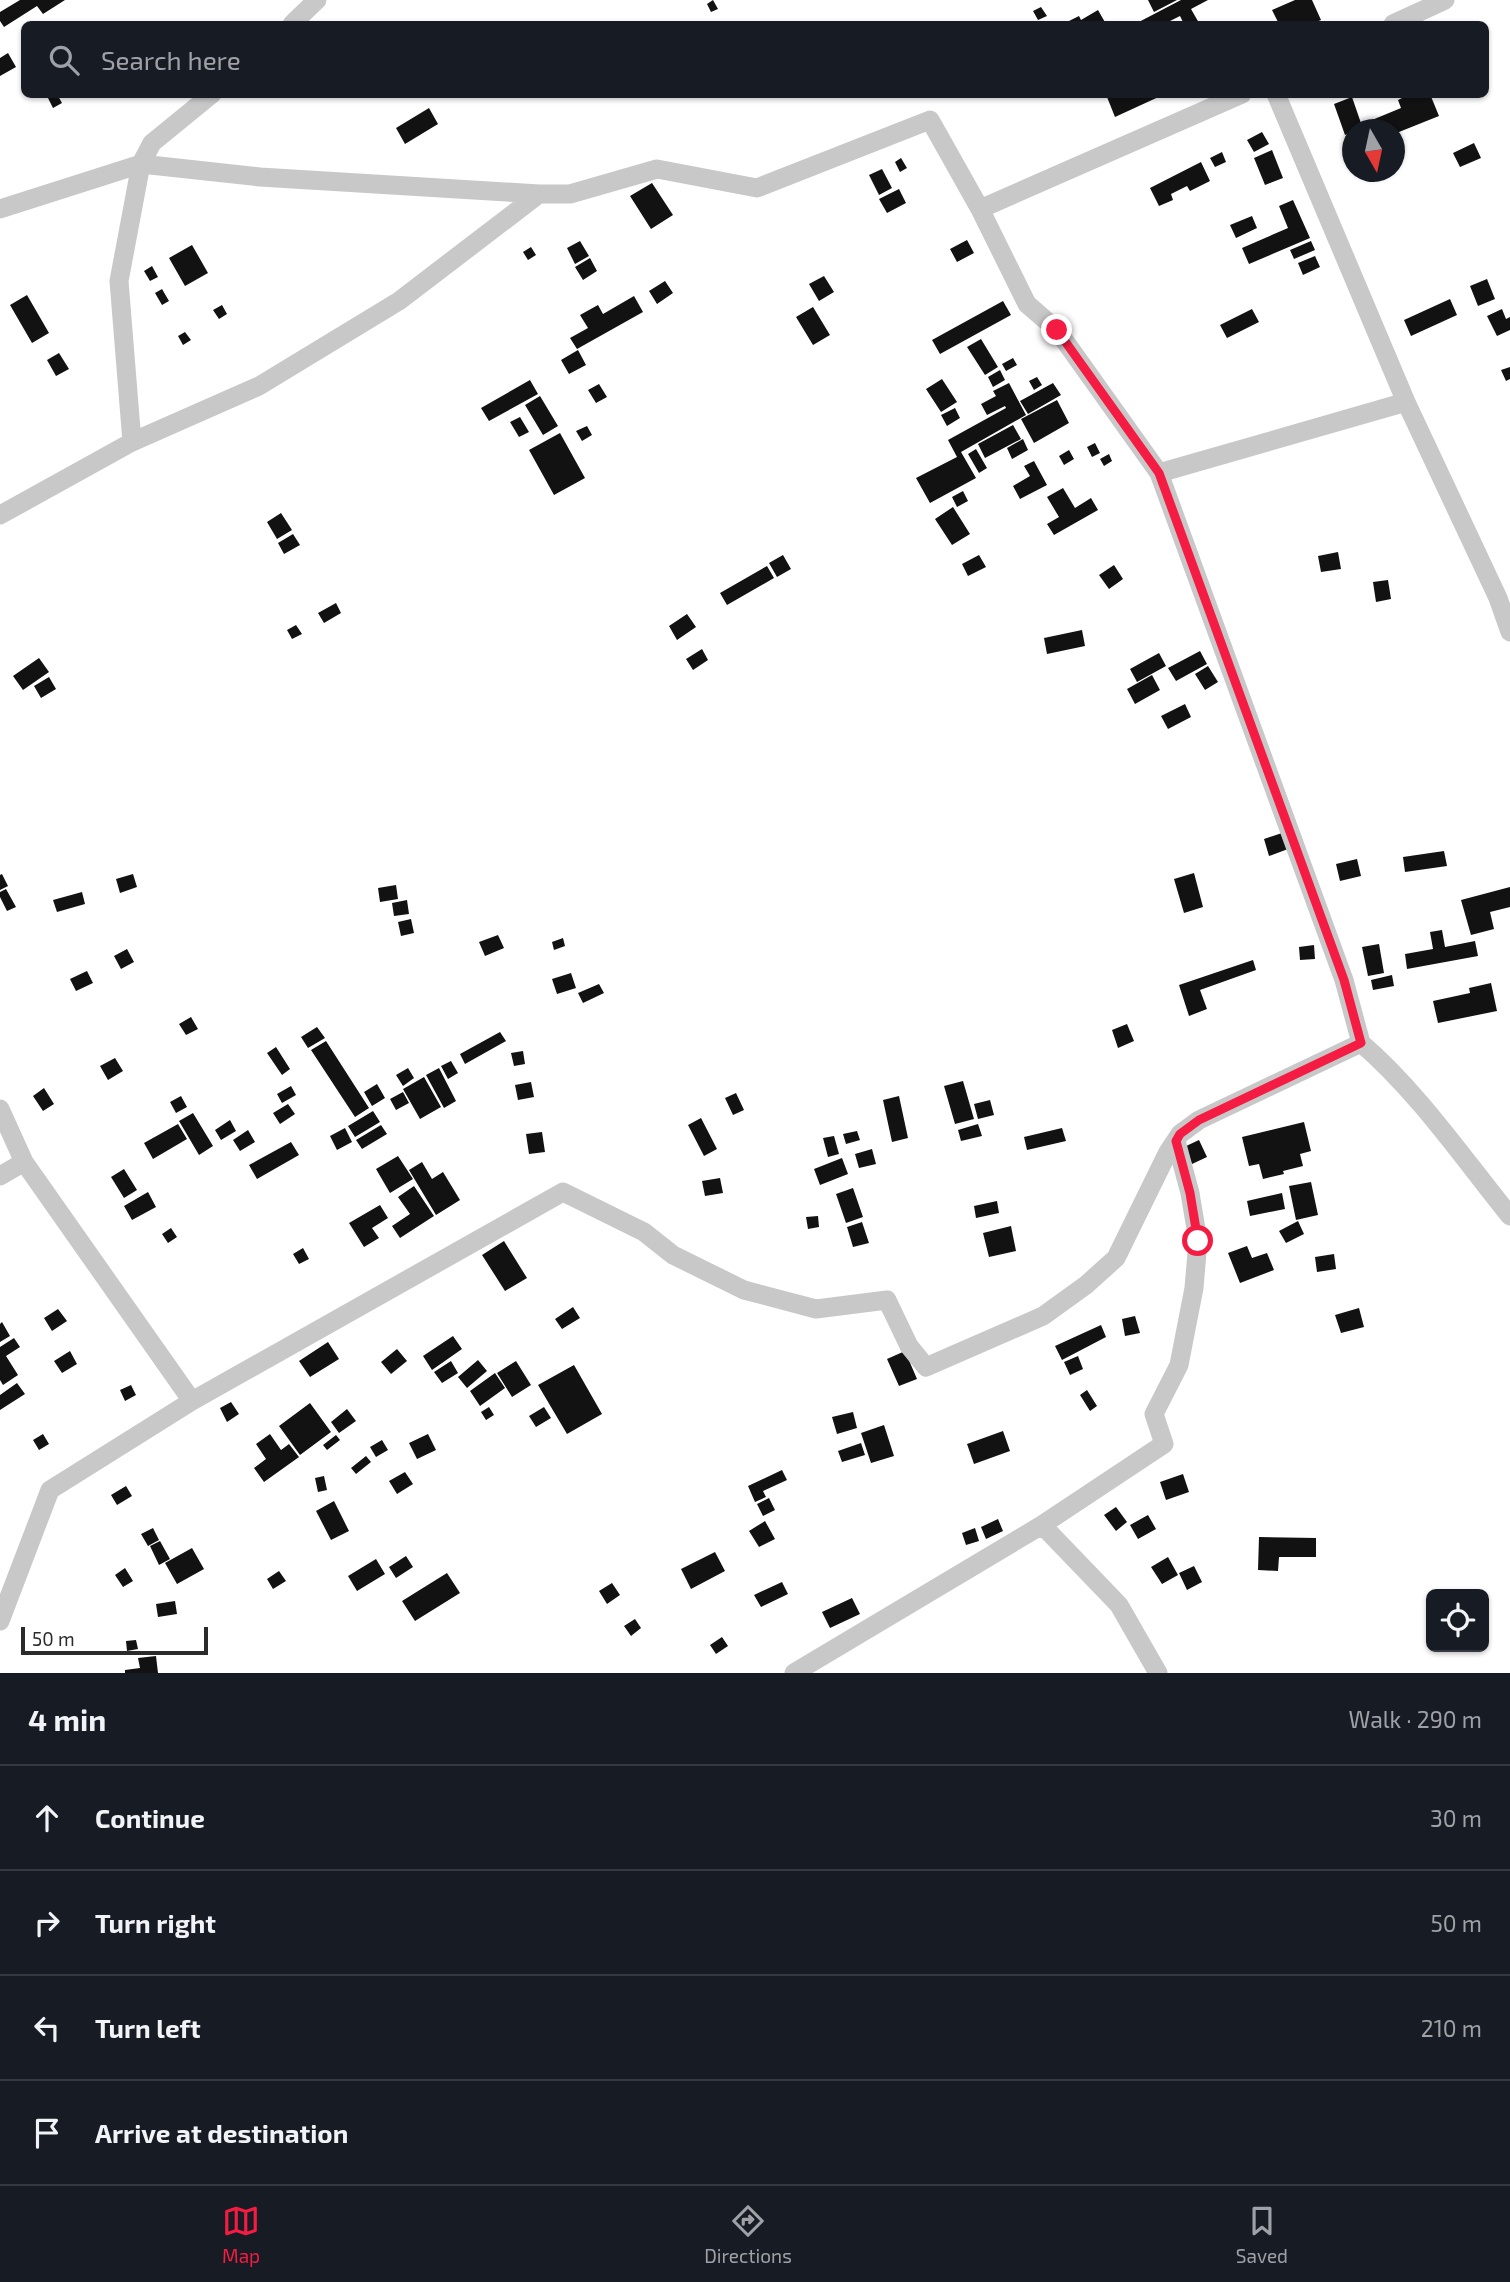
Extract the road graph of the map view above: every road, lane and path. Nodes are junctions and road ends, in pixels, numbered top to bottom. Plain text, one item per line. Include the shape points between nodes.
1 (1446, 0) edge
2 (310, 2) edge
3 (294, 21) edge
4 (1400, 21) edge
5 (207, 98) edge
6 (1233, 98) edge
7 (1278, 98) edge
8 (141, 164) junction
9 (539, 194) junction
10 (0, 209) edge
11 (980, 209) junction
12 (1406, 402) junction
13 (132, 442) junction
14 (1159, 473) junction
15 (0, 515) edge
16 (1504, 596) edge
17 (1510, 632) edge
18 (1361, 1043) junction
19 (0, 1109) edge
20 (1176, 1141) junction
21 (24, 1162) junction
22 (0, 1176) edge
23 (1510, 1216) edge
24 (192, 1401) junction
25 (1042, 1525) junction
26 (0, 1621) edge
27 (794, 1673) edge
28 (1158, 1673) edge

1 - 4 street
2 - 3 street
5 - 8 street via 152,143
6 - 11 street
7 - 12 street
8 - 9 street via 260,177
8 - 10 street
8 - 13 street via 119,281
9 - 11 street via 570,194 657,169 757,188 930,121
9 - 13 street via 399,301 259,386
11 - 14 street via 1027,304 1057,330
12 - 14 street
12 - 16 street
13 - 15 street
14 - 18 street via 1344,980
16 - 17 street
18 - 20 street via 1199,1120
18 - 23 street via 1415,1099
19 - 21 street
20 - 24 street via 1116,1258 1087,1285 1043,1316 926,1367 909,1346 887,1300 816,1308 744,1290 563,1192
20 - 25 street via 1198,1241 1179,1365 1154,1414 1164,1444
21 - 22 street
21 - 24 street
24 - 26 street via 50,1490
25 - 27 street
25 - 28 street via 1119,1605

